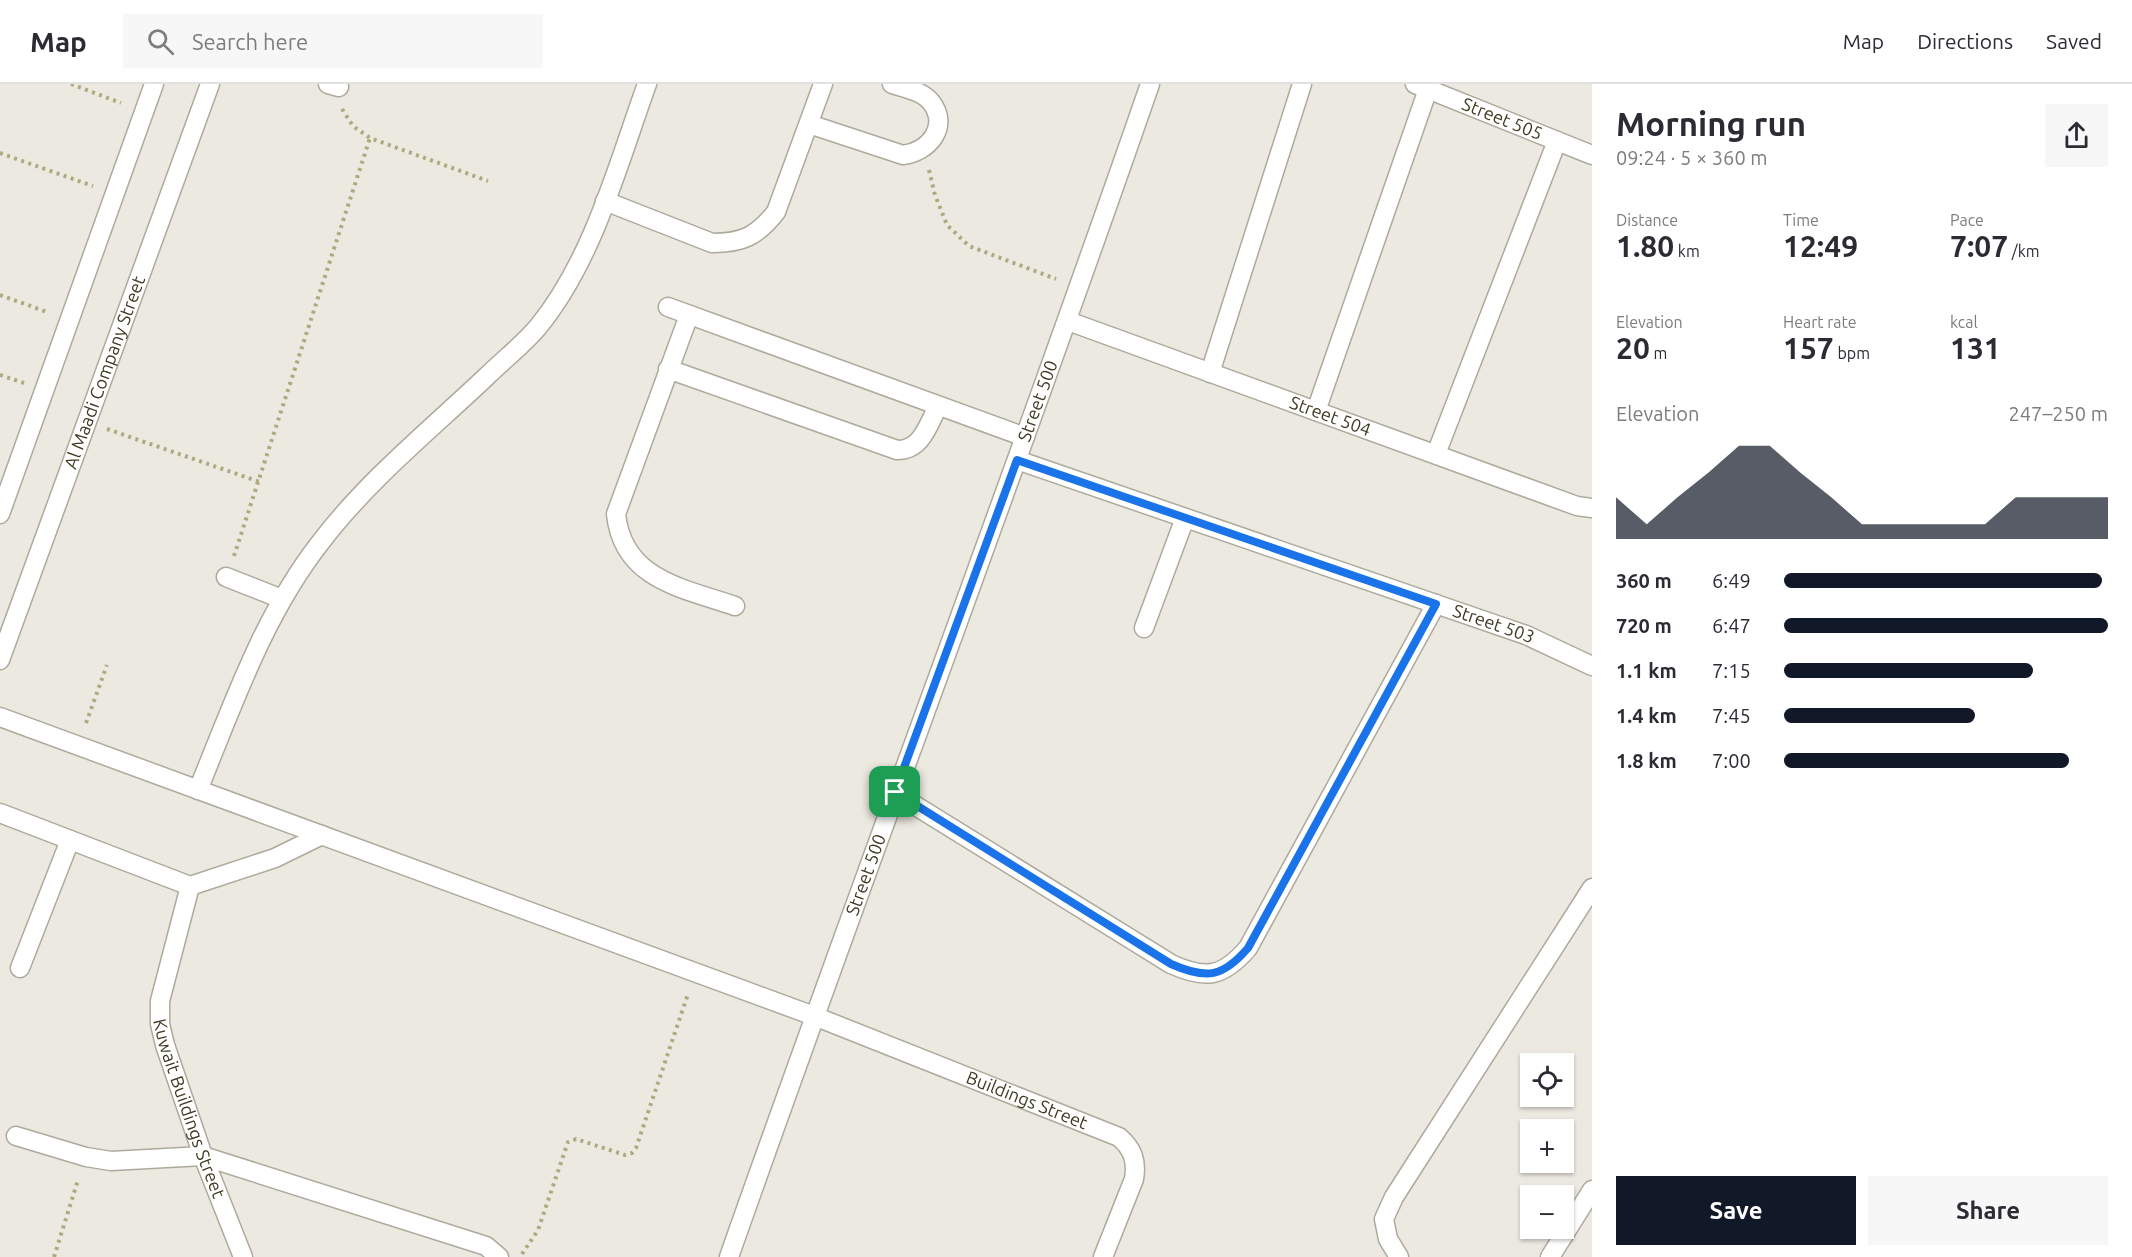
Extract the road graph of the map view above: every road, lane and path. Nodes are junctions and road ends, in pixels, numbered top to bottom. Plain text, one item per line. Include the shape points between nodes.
1 (71, 84) edge
2 (154, 84) edge
3 (210, 84) edge
4 (647, 84) edge
5 (823, 84) edge
6 (892, 84) edge
7 (1150, 84) edge
8 (1302, 84) edge
9 (334, 86) edge
10 (1421, 87) edge
11 (144, 112) junction
12 (809, 124) junction
13 (370, 138) junction
14 (1557, 141) junction
15 (923, 149) junction
16 (0, 153) edge
17 (1592, 155) edge
18 (488, 181) dead end
19 (115, 194) junction
20 (605, 201) junction
21 (1080, 288) junction
22 (0, 294) edge
23 (668, 308) dead end
24 (688, 315) junction
25 (69, 321) junction
26 (1068, 321) junction
27 (668, 369) junction
28 (1210, 373) junction
29 (938, 406) junction
30 (1316, 411) junction
31 (87, 422) junction
32 (1025, 437) junction
33 (1436, 454) junction
34 (1017, 460) junction
35 (260, 482) junction
36 (1592, 508) edge
37 (0, 514) edge
38 (1185, 518) junction
39 (226, 577) joint
40 (282, 599) junction
41 (1436, 604) junction
42 (735, 606) dead end
43 (1144, 628) dead end
44 (0, 660) edge
45 (107, 666) dead end
46 (1592, 666) edge
47 (0, 717) edge
48 (78, 746) junction
49 (198, 790) junction
50 (895, 792) junction
51 (0, 813) edge
52 (322, 836) junction
53 (70, 840) junction
54 (190, 886) junction
55 (1592, 888) edge
56 (20, 968) dead end
57 (695, 972) junction
58 (814, 1016) junction
59 (16, 1136) dead end
60 (202, 1156) junction
61 (86, 1157) junction
62 (1592, 1190) edge
63 (54, 1257) edge
64 (243, 1257) edge
65 (499, 1257) edge
66 (520, 1257) edge
67 (729, 1257) edge
68 (1103, 1257) edge
69 (1399, 1257) edge
70 (1550, 1257) edge

1 - 11 path
2 - 11 street
3 - 31 street, Al Maadi Company Street
4 - 20 street
5 - 12 street
6 - 15 street via 924,95 932,102 938,123 931,142
7 - 21 street, Street 500
8 - 28 street
9 - 13 path via 353,126
10 - 14 street, Street 505
10 - 30 street
11 - 19 street
12 - 15 street via 903,156
12 - 20 street via 776,212 749,238 712,243
13 - 18 path
13 - 35 path
14 - 17 street, Street 505
14 - 33 street
15 - 21 path via 947,225 969,246
16 - 19 path
19 - 25 street
20 - 40 street via 564,289 538,327 364,492 320,543
21 - 26 street, Street 500
22 - 25 path
23 - 24 street
24 - 27 street
24 - 29 street
25 - 37 street
26 - 28 street, Street 504
26 - 32 street, Street 500
27 - 29 street via 897,450 919,443
27 - 42 street via 616,514 617,527 627,552 652,576
28 - 30 street, Street 504
29 - 32 street
30 - 33 street, Street 504
31 - 35 path
31 - 44 street, Al Maadi Company Street
32 - 34 street, Street 500
33 - 36 street, Street 504 via 1577,506
34 - 38 street, Street 503
34 - 50 street, Street 500
35 - 39 path
38 - 41 street, Street 503
38 - 43 street
39 - 40 street
40 - 49 street
41 - 46 street, Street 503 via 1527,635
41 - 50 street via 1248,948 1234,964 1214,973 1192,973 1171,964
45 - 48 path
47 - 48 street, Buildings Street
48 - 49 street, Buildings Street
49 - 52 street, Buildings Street
50 - 58 street, Street 500
51 - 53 street
52 - 54 street via 275,858
52 - 57 street, Buildings Street
53 - 54 street
53 - 56 street
54 - 60 street, Kuwait Buildings Street via 160,1001 160,1024
55 - 69 street via 1394,1197 1384,1219 1388,1239
57 - 58 street, Buildings Street
57 - 66 path via 636,1148 625,1155 576,1139 568,1142 538,1230
58 - 67 street, Street 500
58 - 68 street, Buildings Street via 1119,1137 1134,1155 1136,1167
59 - 61 street
60 - 61 street via 111,1161
60 - 64 street, Kuwait Buildings Street
60 - 65 street via 486,1246
61 - 63 path
62 - 70 street

